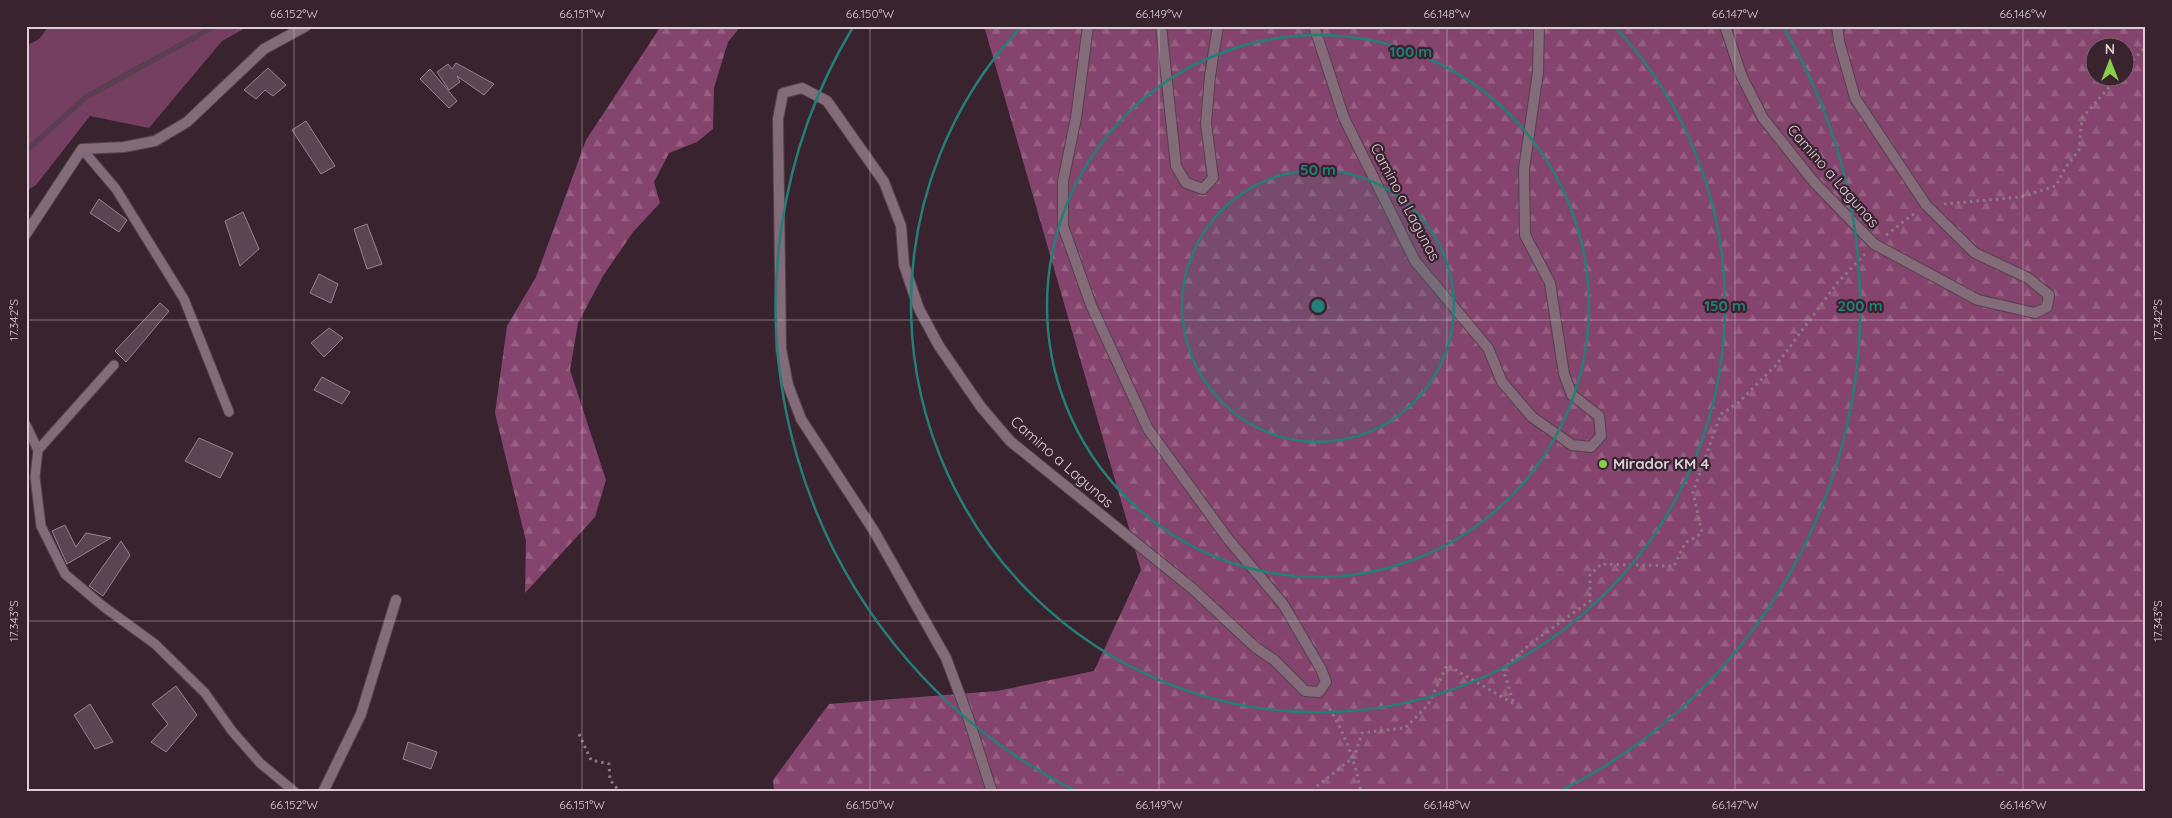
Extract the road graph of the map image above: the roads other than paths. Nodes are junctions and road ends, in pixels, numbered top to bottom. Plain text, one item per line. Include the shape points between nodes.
1 (306, 26) edge
2 (1088, 26) edge
3 (1161, 26) edge
4 (1218, 26) edge
5 (1314, 26) edge
6 (1540, 26) edge
7 (1724, 26) edge
8 (1837, 26) edge
9 (82, 149) junction
10 (26, 234) edge
11 (114, 365) dead end
12 (230, 412) dead end
13 (26, 425) edge
14 (38, 450) junction
15 (396, 600) dead end
16 (295, 792) edge
17 (323, 792) edge
18 (992, 792) edge

1 - 9 street via 264,49 186,122 155,141 124,147
2 - 18 street, Camino a Lagunas via 1076,118 1063,181 1063,226 1091,305 1148,429 1228,539 1283,604 1326,682 1320,692 1305,691 1193,589 1010,440 981,407 939,346 919,309 904,265 901,226 884,182 826,101 802,88 783,94 778,119 781,349 788,385 801,419 874,530 946,658
3 - 4 street via 1176,166 1186,183 1203,189 1213,178 1206,123
5 - 6 street, Camino a Lagunas via 1344,118 1415,261 1488,348 1502,382 1532,417 1572,445 1591,447 1601,436 1599,416 1572,395 1564,374 1550,283 1525,235 1524,169 1538,72
7 - 8 street, Camino a Lagunas via 1742,77 1763,118 1813,180 1874,244 1978,300 2035,313 2047,307 2049,295 2028,278 1975,254 1926,206 1855,98
9 - 10 street
9 - 12 lane via 116,189 184,299
11 - 14 lane
13 - 14 lane
14 - 16 lane via 35,477 42,526 65,574 155,644 205,693 260,763
15 - 17 street via 362,714

